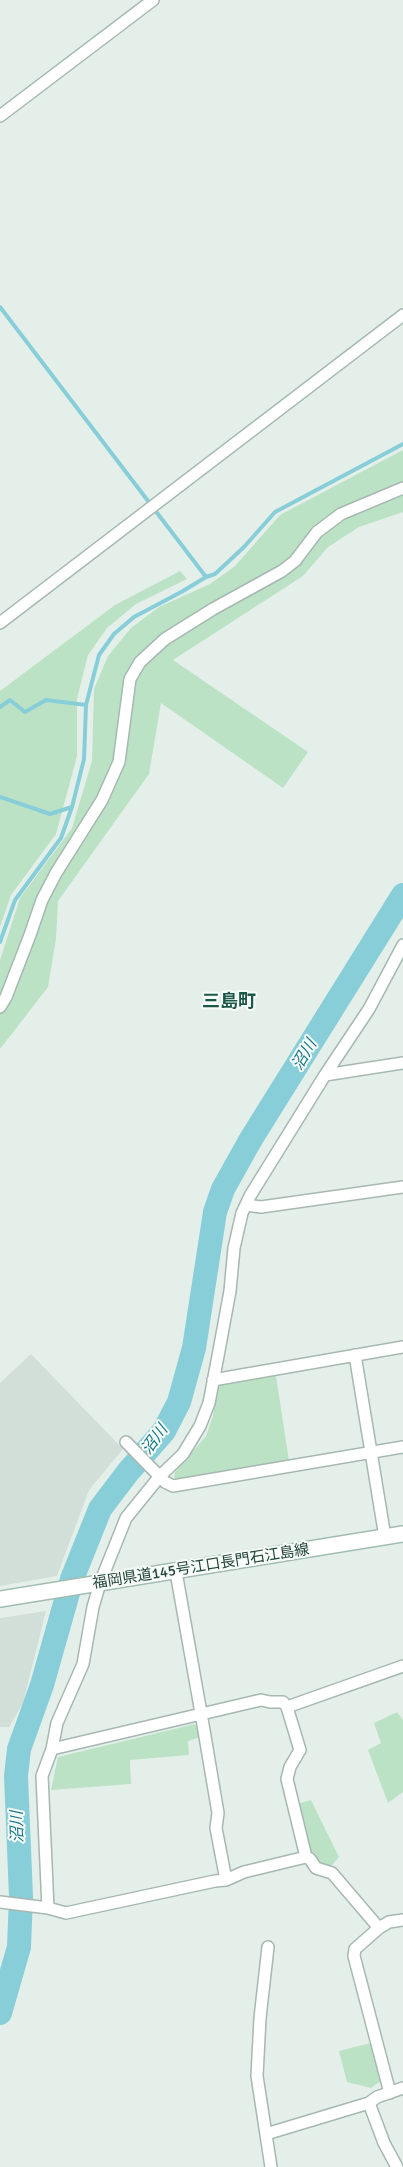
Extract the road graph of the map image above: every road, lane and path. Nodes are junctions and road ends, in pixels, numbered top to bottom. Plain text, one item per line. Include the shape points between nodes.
1 (153, 0) edge
2 (0, 116) edge
3 (403, 315) edge
4 (403, 488) edge
5 (0, 623) edge
6 (403, 945) edge
7 (0, 1007) edge
8 (403, 1063) edge
9 (325, 1074) junction
10 (403, 1187) edge
11 (246, 1205) junction
12 (403, 1347) edge
13 (355, 1355) junction
14 (213, 1380) junction
15 (126, 1442) dead end
16 (403, 1447) edge
17 (372, 1452) junction
18 (160, 1476) junction
19 (403, 1534) edge
20 (385, 1537) junction
21 (176, 1572) junction
22 (95, 1584) junction
23 (0, 1599) edge
24 (403, 1666) edge
25 (287, 1707) junction
26 (202, 1714) junction
27 (52, 1749) junction
28 (306, 1857) junction
29 (226, 1880) junction
30 (0, 1902) edge
31 (43, 1908) junction
32 (403, 1920) edge
33 (379, 1928) junction
34 (268, 1947) dead end
35 (403, 2088) edge
36 (390, 2093) junction
37 (370, 2103) junction
38 (266, 2134) junction
39 (271, 2167) edge
40 (397, 2167) edge

1 - 2 street
3 - 5 street
4 - 7 street via 341,514 317,532 296,561 165,639 140,662 130,679 119,762 102,800 42,900
6 - 9 street via 369,1009
8 - 9 street
9 - 11 street
10 - 11 street via 261,1207
11 - 14 street via 234,1248 230,1291
12 - 13 street
13 - 14 street
13 - 17 street
14 - 18 street via 200,1426 183,1454
15 - 18 street
16 - 17 street
17 - 18 street via 173,1486
17 - 20 street
18 - 22 street via 126,1518
19 - 20 main road, 福岡県道145号江口長門石江島線
20 - 21 main road, 福岡県道145号江口長門石江島線
21 - 22 main road, 福岡県道145号江口長門石江島線
21 - 26 street
22 - 23 main road, 福岡県道145号江口長門石江島線
22 - 27 street via 83,1664 57,1723
24 - 25 street
25 - 26 street via 283,1702 261,1700
25 - 28 street via 300,1750 287,1779
26 - 27 street
26 - 29 street
27 - 31 street via 42,1776
28 - 29 street via 244,1872
28 - 33 street via 316,1868 332,1873
29 - 31 street via 66,1913
30 - 31 street
32 - 33 street via 389,1922
33 - 36 street via 356,1950 354,1956
34 - 38 street via 257,2076
35 - 36 street
36 - 37 street
37 - 38 street
37 - 40 street via 384,2143
38 - 39 street

